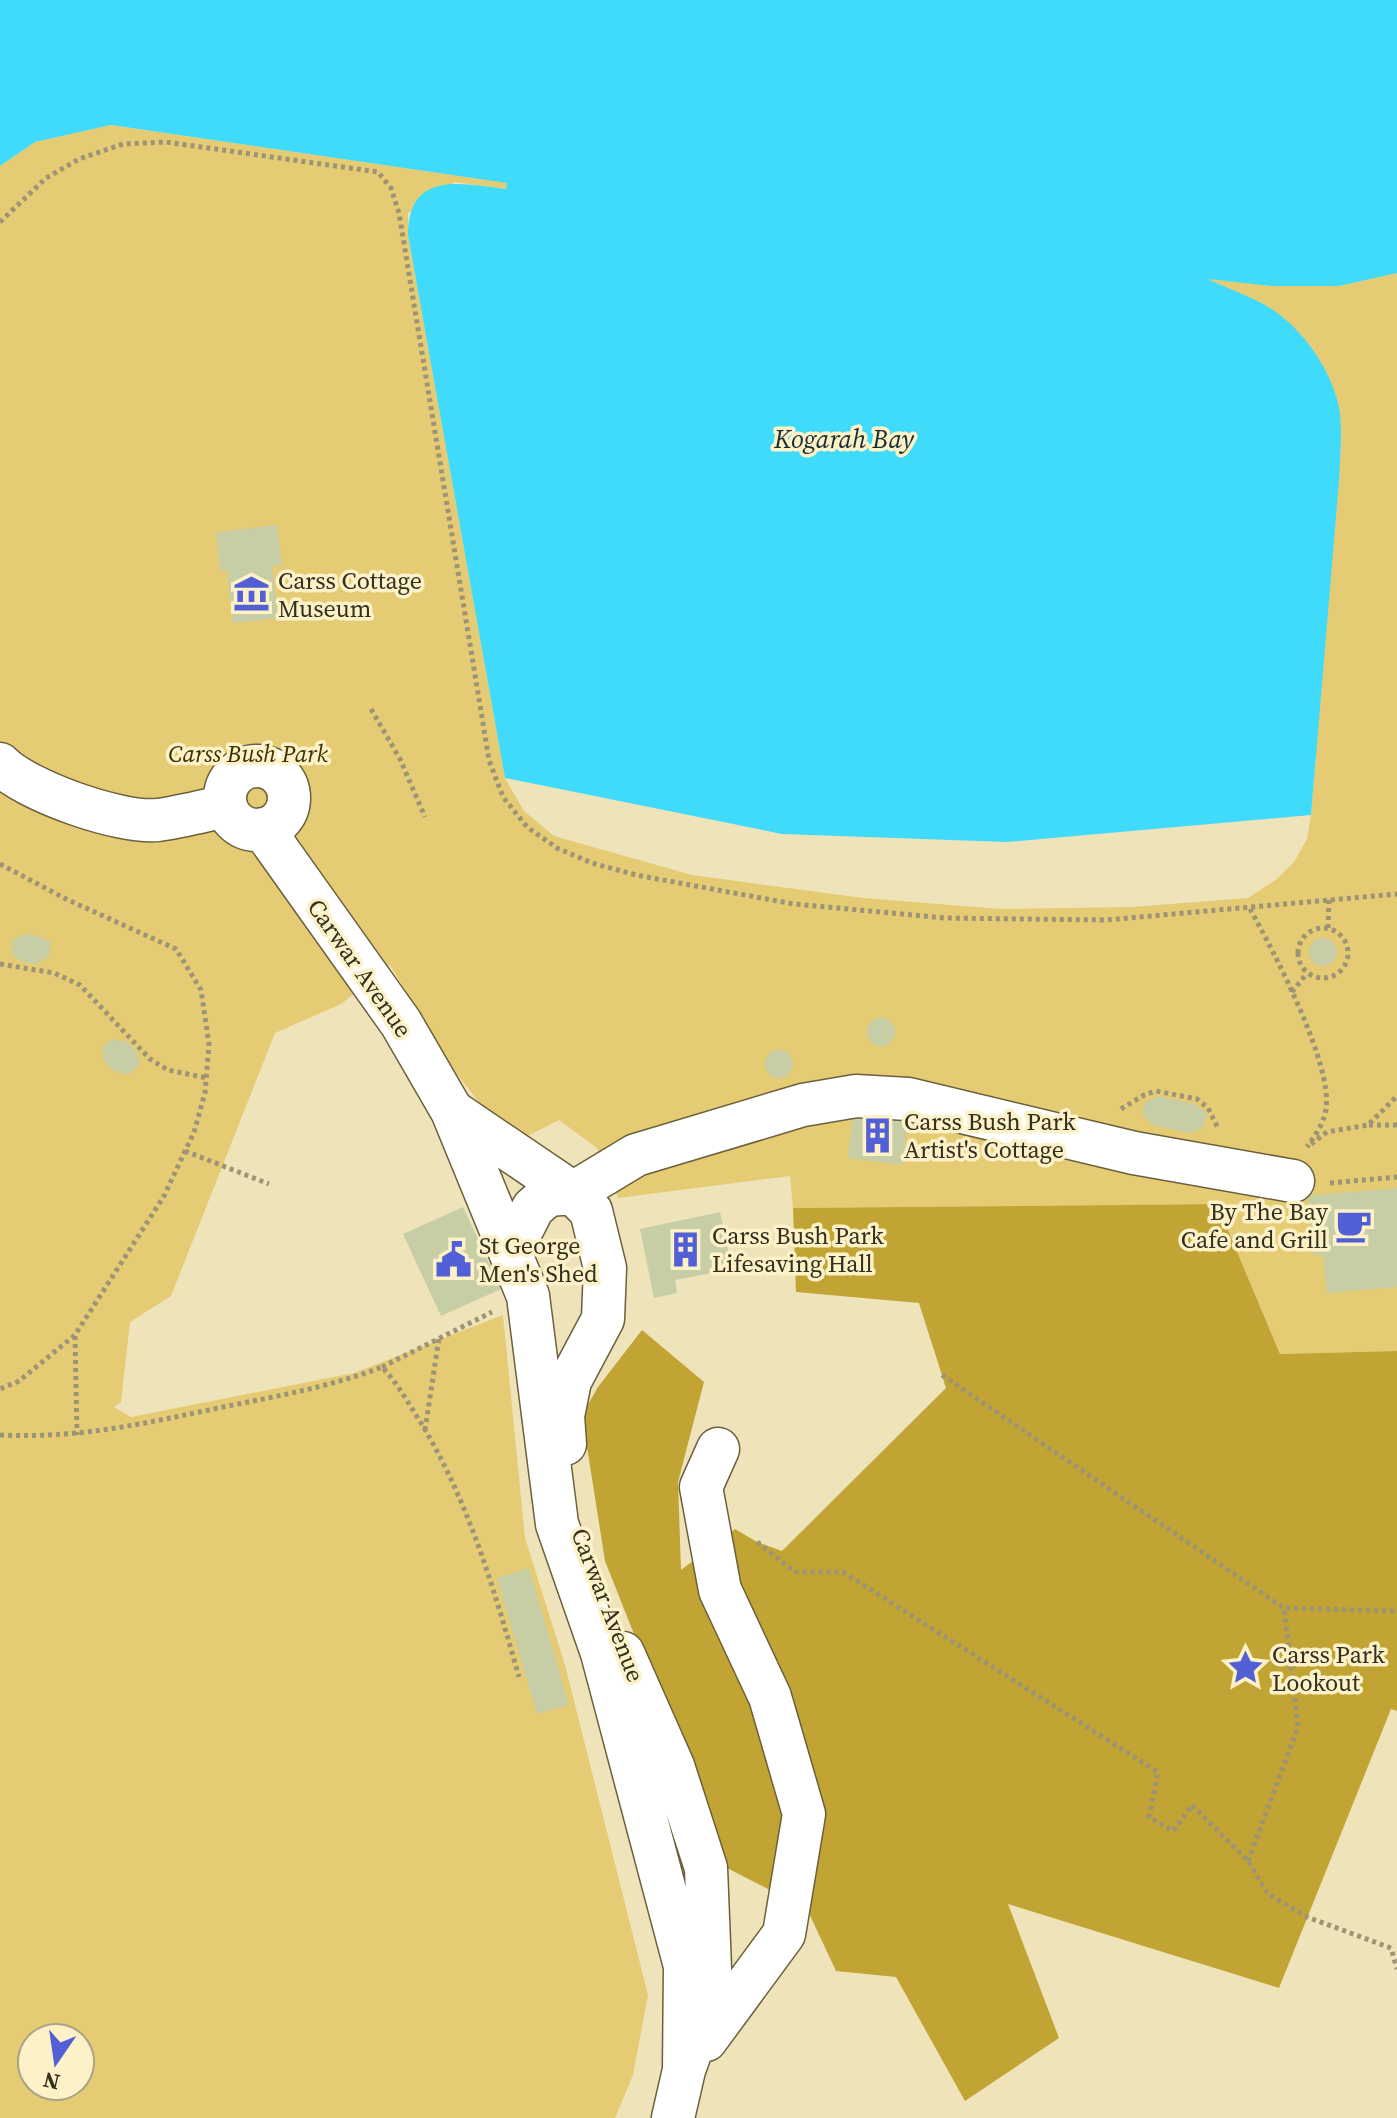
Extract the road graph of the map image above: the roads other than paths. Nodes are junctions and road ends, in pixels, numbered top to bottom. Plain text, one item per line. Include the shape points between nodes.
1 (0, 764) edge
2 (226, 806) junction
3 (263, 829) junction
4 (452, 1111) junction
5 (1293, 1181) road end
6 (573, 1193) junction
7 (511, 1251) junction
8 (603, 1319) junction
9 (533, 1338) junction
10 (718, 1449) dead end
11 (684, 2070) junction
12 (673, 2118) edge

1 - 2 street via 59,797 127,819 156,821
2 - 3 street, Carwar Avenue via 236,822
2 - 3 street via 227,786 241,770 273,770 287,787 287,808 282,818
3 - 4 street, Carwar Avenue via 401,1023
4 - 6 street, Carwar Avenue
4 - 7 street, Carwar Avenue
5 - 6 street via 1134,1153 908,1099 856,1096 803,1105 636,1155
6 - 7 street via 548,1195 533,1208
6 - 8 street, Carwar Avenue via 591,1211 605,1268
7 - 9 street, Carwar Avenue via 528,1296
8 - 9 street via 578,1344
8 - 11 street, Carwar Avenue via 570,1381 563,1416 569,1492 602,1604 673,1766 706,1868 711,1994
9 - 11 street, Carwar Avenue via 557,1524 602,1653 685,1966
10 - 11 street via 701,1487 720,1590 770,1697 804,1814 784,1934
11 - 12 street, Carwar Avenue

